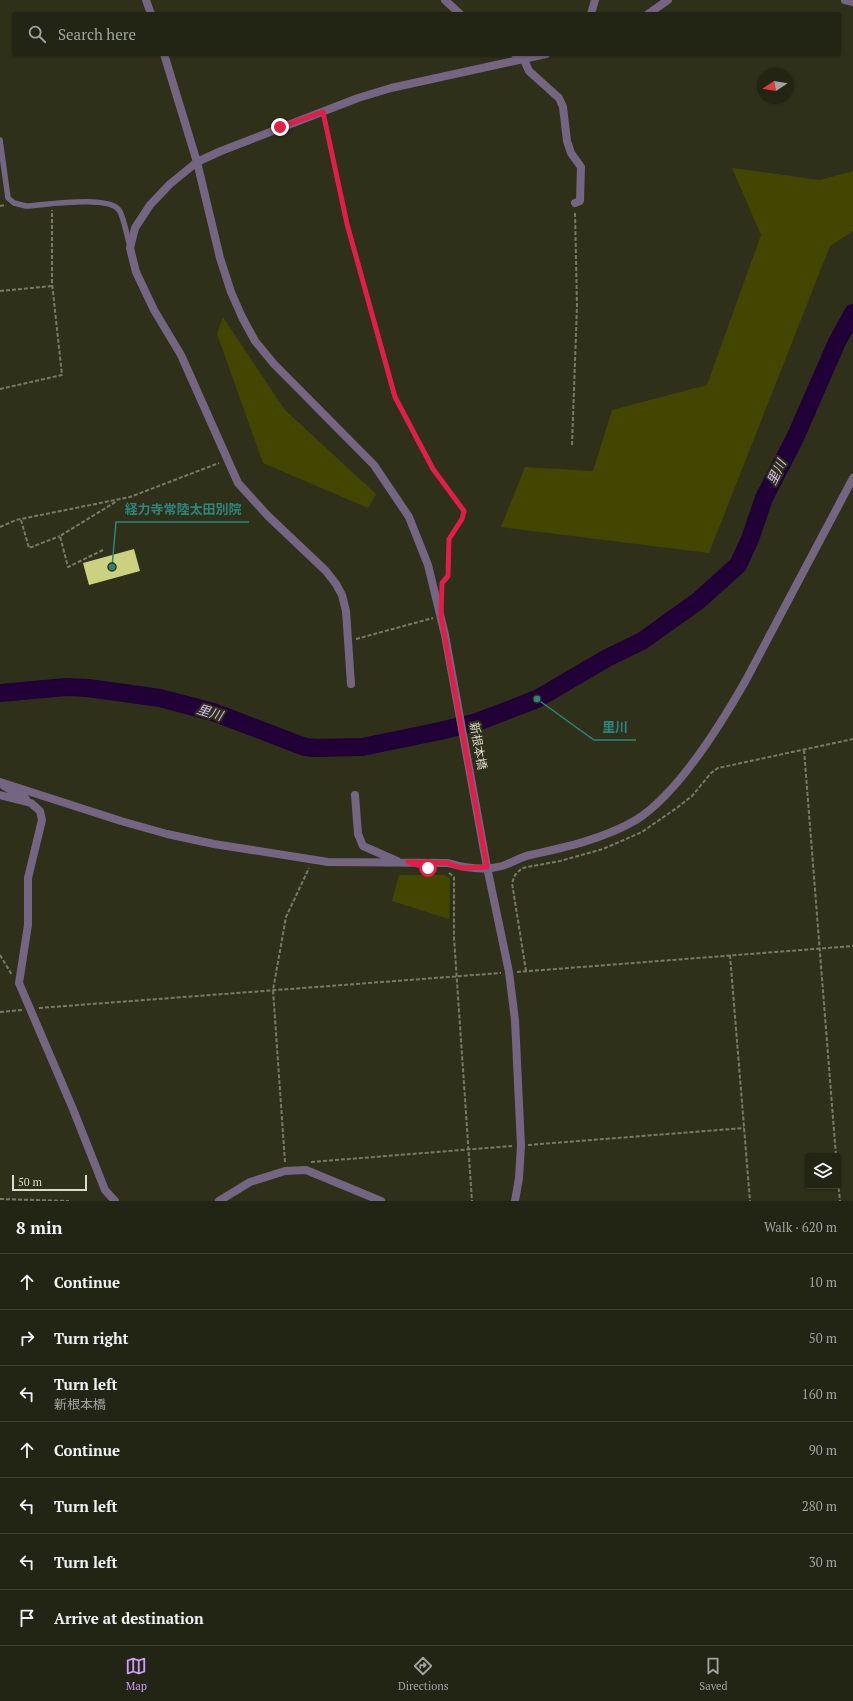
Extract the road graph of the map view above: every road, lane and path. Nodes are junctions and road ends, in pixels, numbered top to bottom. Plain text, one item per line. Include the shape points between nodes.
1 (146, 0) edge
2 (445, 0) edge
3 (595, 0) edge
4 (668, 0) edge
5 (845, 0) edge
6 (853, 2) edge
7 (150, 12) edge
8 (458, 12) edge
9 (592, 12) edge
10 (651, 12) edge
11 (165, 56) edge
12 (518, 56) edge
13 (539, 56) edge
14 (524, 60) junction
15 (323, 112) junction
16 (0, 140) edge
17 (197, 162) junction
18 (575, 203) joint
19 (52, 205) junction
20 (130, 248) junction
21 (52, 286) junction
22 (0, 291) edge
23 (0, 389) edge
24 (572, 445) dead end
25 (228, 460) junction
26 (853, 478) edge
27 (120, 499) junction
28 (20, 520) junction
29 (0, 526) edge
30 (60, 536) junction
31 (103, 550) dead end
32 (442, 589) dead end
33 (441, 616) junction
34 (347, 641) junction
35 (351, 684) dead end
36 (853, 739) edge
37 (804, 750) junction
38 (0, 783) edge
39 (0, 795) edge
40 (355, 795) dead end
41 (31, 803) junction
42 (328, 862) junction
43 (400, 862) junction
44 (487, 865) junction
45 (448, 871) dead end
46 (853, 946) edge
47 (819, 949) junction
48 (0, 954) edge
49 (730, 955) junction
50 (526, 971) junction
51 (509, 972) junction
52 (456, 976) junction
53 (19, 983) junction
54 (273, 990) junction
55 (30, 1009) junction
56 (0, 1012) edge
57 (836, 1153) edge
58 (285, 1171) junction
59 (839, 1189) edge
60 (0, 1198) edge
61 (69, 1201) edge
62 (115, 1201) edge
63 (219, 1201) edge
64 (381, 1201) edge
65 (472, 1201) edge
66 (515, 1201) edge
67 (750, 1201) edge
68 (840, 1201) edge

1 - 7 street
2 - 8 street
3 - 9 street
4 - 10 street
5 - 6 street
11 - 17 street, 新根本橋
12 - 14 street
13 - 14 street
14 - 15 street via 419,81 358,98
14 - 18 street via 530,71 559,98 563,107 567,141 580,167 580,201
15 - 17 street
15 - 32 path via 347,224 395,397 433,469 464,511 462,519 449,539 448,576 442,583
16 - 19 lane via 8,198 14,203 26,206
17 - 20 street via 150,205 135,228
17 - 33 street, 新根本橋 via 220,258 242,317 255,341 274,364 374,465 393,491 419,540
18 - 24 path via 577,306
19 - 20 lane via 99,202 113,205 120,211
19 - 21 path
20 - 25 street via 154,310 181,356
21 - 22 path
21 - 23 path via 62,375
25 - 27 path
25 - 34 street via 238,483 336,584 346,611
26 - 44 street via 729,711 701,752 662,799 636,820 614,831 564,848 528,855 500,867
27 - 28 path
27 - 30 path
28 - 29 path
28 - 30 path via 29,548
30 - 31 path via 68,567
33 - 34 path
33 - 44 street, 新根本橋
34 - 35 street
36 - 37 path
37 - 47 path
37 - 50 path via 718,768 678,808 642,832 624,841 560,861 522,868 512,883
38 - 41 street
38 - 42 street via 167,834
39 - 41 street
40 - 43 street via 358,834 363,846
41 - 53 street via 40,810 42,820 28,878 28,924
42 - 43 street
42 - 54 path via 308,868 289,910
43 - 44 street via 448,863 461,868
44 - 51 street, 新根本橋
45 - 52 path via 454,877 455,886
46 - 47 path
47 - 49 path
47 - 57 path
48 - 53 path via 6,968
49 - 50 path
49 - 67 path
50 - 51 path
51 - 52 path
51 - 66 street, 新根本橋 via 515,1020 521,1146
52 - 54 path
52 - 65 path
53 - 55 street
54 - 55 path
54 - 58 path
55 - 56 path
55 - 62 street via 105,1190
58 - 63 street via 250,1182
58 - 64 street via 306,1170
59 - 68 path
60 - 61 path

